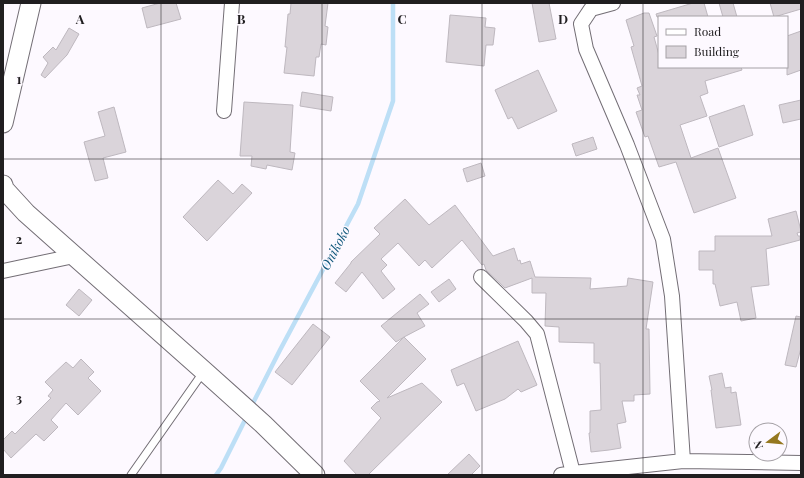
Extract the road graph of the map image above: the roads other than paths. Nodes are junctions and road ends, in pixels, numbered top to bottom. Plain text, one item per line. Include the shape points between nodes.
1 (31, 3) edge
2 (232, 3) edge
3 (613, 3) edge
4 (224, 111) dead end
5 (3, 123) edge
6 (3, 185) edge
7 (74, 256) junction
8 (3, 271) edge
9 (481, 277) dead end
10 (204, 371) junction
11 (683, 461) junction
12 (801, 463) edge
13 (601, 472) edge
14 (567, 474) edge
15 (131, 475) edge
16 (315, 475) edge

1 - 5 main road
2 - 4 street
3 - 11 street via 591,9 581,24 586,49 627,144 663,239 672,296
6 - 7 main road via 26,213
7 - 8 street
7 - 10 main road
9 - 14 street via 537,334
10 - 15 lane
10 - 16 main road
11 - 12 street
11 - 13 street
13 - 14 street

